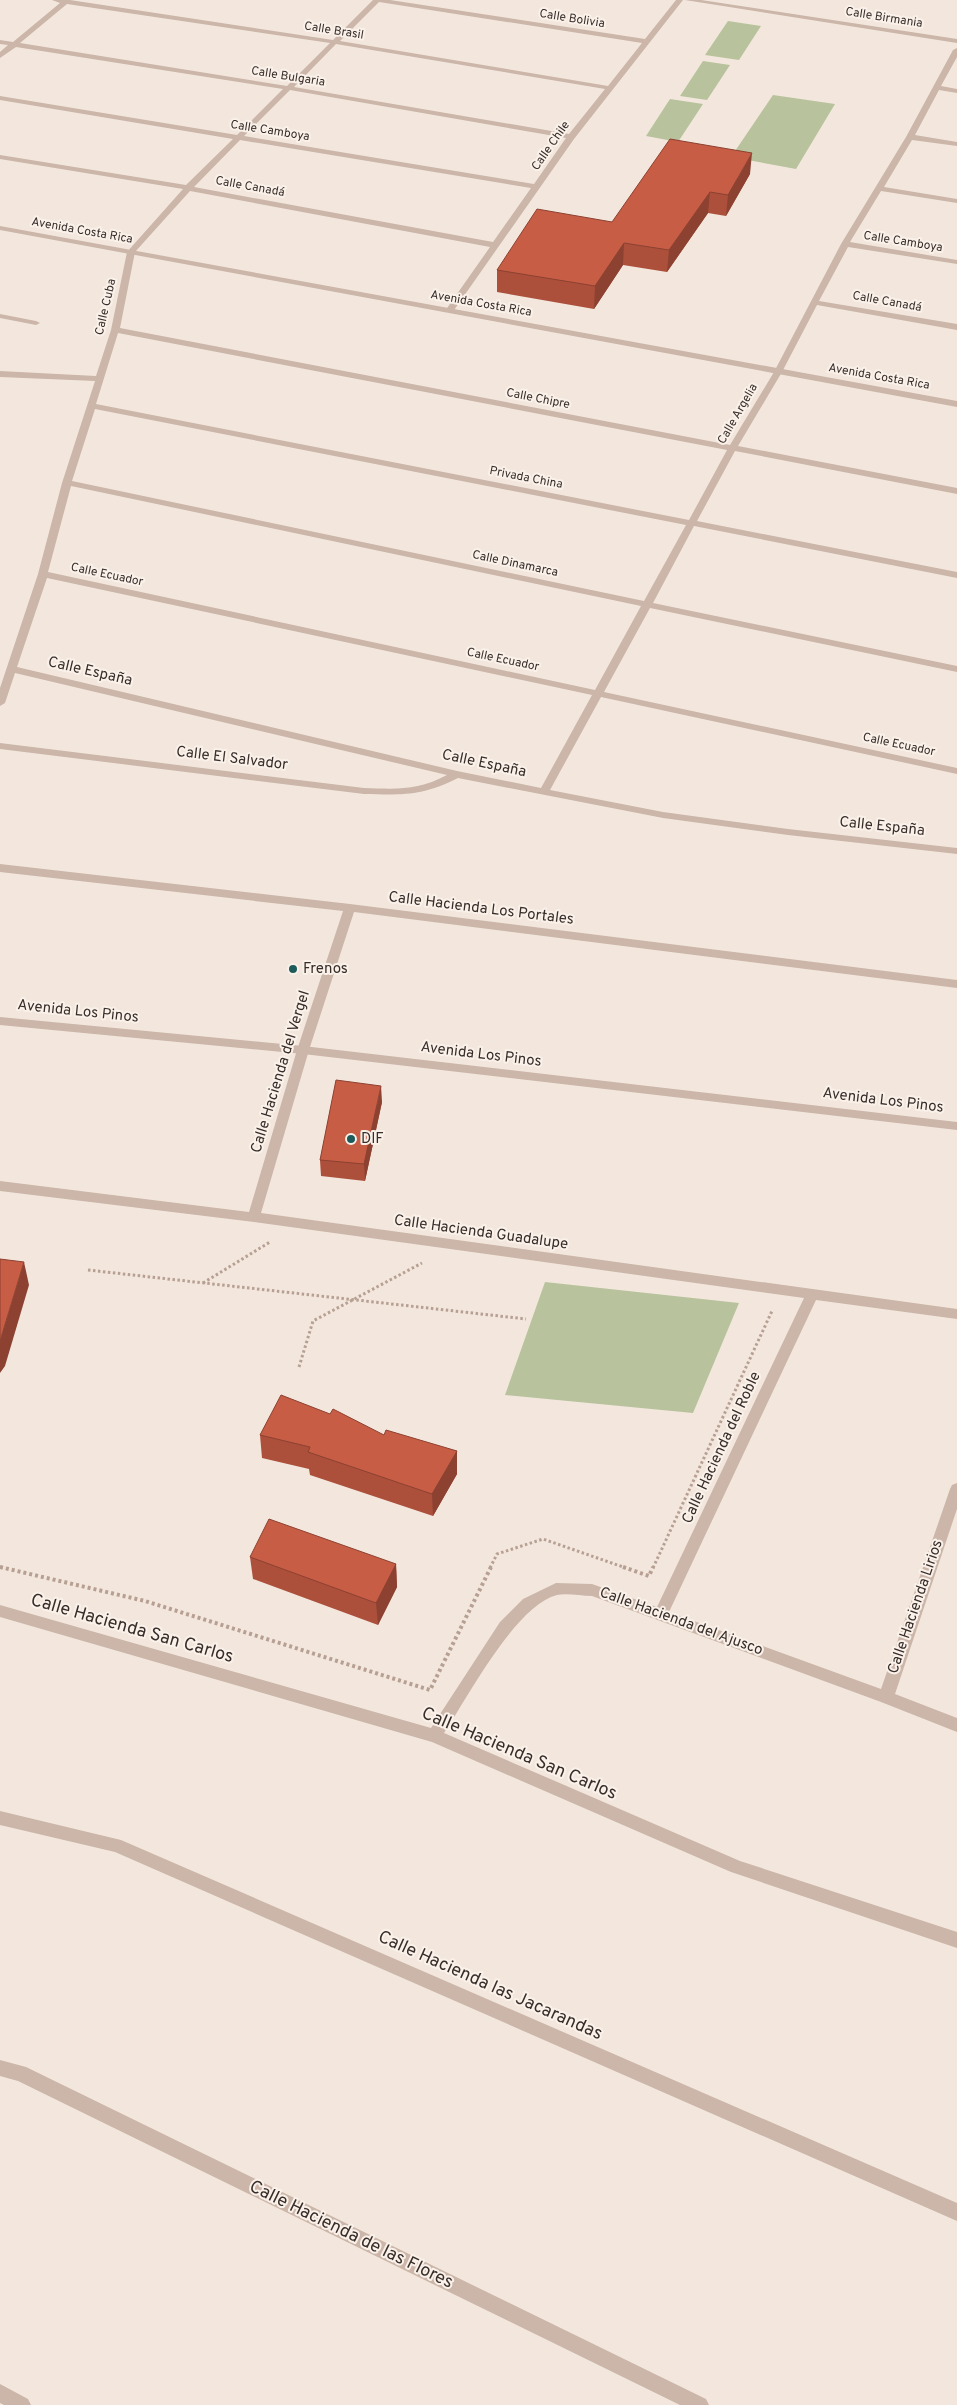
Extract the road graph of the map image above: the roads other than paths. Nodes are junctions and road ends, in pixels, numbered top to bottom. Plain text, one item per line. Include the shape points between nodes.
1 (54, 0) edge
2 (377, 0) edge
3 (680, 0) edge
4 (688, 0) edge
5 (66, 1) edge
6 (645, 41) junction
7 (957, 41) edge
8 (0, 42) edge
9 (335, 42) junction
10 (14, 45) junction
11 (957, 50) edge
12 (0, 56) edge
13 (936, 87) junction
14 (289, 88) junction
15 (610, 88) junction
16 (957, 91) edge
17 (0, 98) edge
18 (239, 137) junction
19 (571, 137) junction
20 (910, 137) junction
21 (957, 144) edge
22 (0, 157) edge
23 (537, 187) junction
24 (188, 188) junction
25 (878, 188) junction
26 (957, 200) edge
27 (0, 228) edge
28 (845, 244) junction
29 (494, 245) junction
30 (131, 252) junction
31 (957, 262) edge
32 (813, 302) junction
33 (448, 311) junction
34 (0, 316) edge
35 (36, 323) dead end
36 (957, 327) edge
37 (115, 330) junction
38 (778, 372) junction
39 (0, 374) edge
40 (98, 379) junction
41 (957, 404) edge
42 (90, 405) junction
43 (732, 449) junction
44 (67, 483) junction
45 (957, 491) edge
46 (692, 524) junction
47 (43, 574) junction
48 (957, 575) edge
49 (647, 604) junction
50 (11, 669) junction
51 (957, 669) edge
52 (598, 693) junction
53 (0, 703) edge
54 (0, 746) edge
55 (957, 770) edge
56 (457, 774) junction
57 (544, 792) junction
58 (957, 850) edge
59 (0, 868) edge
60 (350, 908) junction
61 (957, 984) edge
62 (0, 1021) edge
63 (303, 1050) junction
64 (957, 1126) edge
65 (0, 1186) edge
66 (254, 1217) junction
67 (812, 1295) junction
68 (957, 1314) edge
69 (957, 1489) edge
70 (0, 1611) edge
71 (661, 1614) junction
72 (886, 1696) junction
73 (957, 1725) edge
74 (434, 1736) junction
75 (0, 1818) edge
76 (957, 1940) edge
77 (0, 2068) edge
78 (957, 2212) edge
79 (0, 2394) edge
80 (22, 2405) edge
81 (700, 2405) edge

1 - 5 street, Calle Brasil
2 - 6 street, Calle Bolivia
2 - 9 street
3 - 6 street, Calle Chile
4 - 7 street, Calle Birmania
5 - 9 street, Calle Brasil
5 - 10 street
6 - 15 street, Calle Chile
8 - 10 street, Calle Bulgaria
9 - 14 street
9 - 15 street, Calle Brasil
10 - 12 street
10 - 14 street, Calle Bulgaria
11 - 13 street, Calle Argelia
13 - 16 street
13 - 20 street, Calle Argelia
14 - 18 street
14 - 19 street, Calle Bulgaria
15 - 19 street, Calle Chile
17 - 18 street, Calle Camboya
18 - 23 street, Calle Camboya
18 - 24 street
19 - 23 street, Calle Chile
20 - 21 street
20 - 25 street, Calle Argelia
22 - 24 street, Calle Canadá
23 - 29 street, Calle Chile
24 - 29 street, Calle Canadá
24 - 30 street
25 - 26 street
25 - 28 street, Calle Argelia
27 - 30 street, Avenida Costa Rica
28 - 31 street, Calle Camboya
28 - 32 street, Calle Argelia
29 - 33 street, Calle Chile
30 - 33 street, Avenida Costa Rica
30 - 37 street, Calle Cuba
32 - 36 street, Calle Canadá
32 - 38 street, Calle Argelia
33 - 38 street, Avenida Costa Rica
34 - 35 street
37 - 40 street, Calle Cuba
37 - 43 street, Calle Chipre
38 - 41 street, Avenida Costa Rica
38 - 43 street, Calle Argelia
39 - 40 street
40 - 42 street, Calle Cuba
42 - 44 street, Calle Cuba
42 - 46 street, Privada China
43 - 45 street, Calle Chipre
43 - 46 street, Calle Argelia
44 - 47 street, Calle Cuba
44 - 49 street, Calle Dinamarca
46 - 48 street, Privada China
46 - 49 street, Calle Argelia
47 - 50 street, Calle Cuba
47 - 52 street, Calle Ecuador
49 - 51 street, Calle Dinamarca
49 - 52 street, Calle Argelia
50 - 53 street, Calle Cuba
50 - 56 street, Calle España
52 - 55 street, Calle Ecuador
52 - 57 street, Calle Argelia
54 - 56 street, Calle El Salvador via 364,791 423,789
56 - 57 street, Calle España
57 - 58 street, Calle España via 673,816
59 - 60 street, Calle Hacienda Los Portales
60 - 61 street, Calle Hacienda Los Portales
60 - 63 street, Calle Hacienda del Vergel
62 - 63 street, Avenida Los Pinos
63 - 64 street, Avenida Los Pinos
63 - 66 street, Calle Hacienda del Vergel
65 - 66 street, Calle Hacienda Guadalupe
66 - 67 street, Calle Hacienda Guadalupe
67 - 68 street, Calle Hacienda Guadalupe
67 - 71 street, Calle Hacienda del Roble
69 - 72 street, Calle Hacienda Lirios
70 - 74 street, Calle Hacienda San Carlos
71 - 72 street, Calle Hacienda del Ajusco
71 - 74 street, Calle Hacienda del Ajusco via 592,1590 556,1589 528,1603 504,1626
72 - 73 street, Calle Hacienda del Ajusco
74 - 76 street, Calle Hacienda San Carlos via 737,1868
75 - 78 street, Calle Hacienda las Jacarandas via 116,1844
77 - 81 street, Calle Hacienda de las Flores via 20,2073
79 - 80 street

